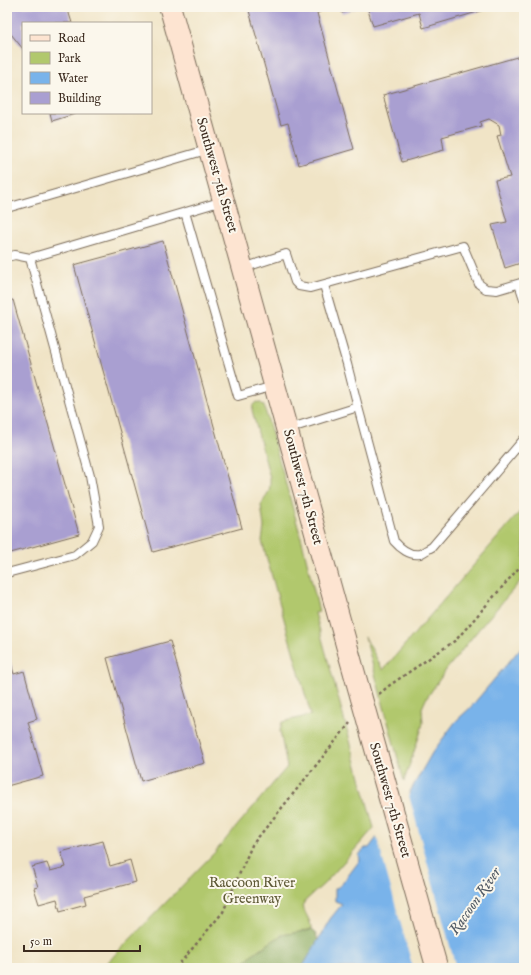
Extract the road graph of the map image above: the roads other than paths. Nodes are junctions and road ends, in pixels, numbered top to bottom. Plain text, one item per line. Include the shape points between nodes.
1 (170, 7) edge
2 (210, 150) junction
3 (224, 200) junction
4 (7, 208) edge
5 (185, 212) junction
6 (7, 258) edge
7 (30, 258) junction
8 (242, 268) junction
9 (522, 283) edge
10 (324, 285) junction
11 (524, 299) edge
12 (275, 386) junction
13 (358, 407) junction
14 (287, 429) junction
15 (524, 439) edge
16 (7, 573) edge
17 (437, 968) edge

1 - 2 main road, Southwest 7th Street
2 - 3 main road, Southwest 7th Street
2 - 4 lane
3 - 5 lane
3 - 8 main road, Southwest 7th Street
5 - 7 lane
5 - 12 lane via 238,396
6 - 7 lane via 15,255
7 - 16 lane via 90,476 99,526 92,541 75,555
8 - 10 lane via 286,254 295,282 299,286 310,288
8 - 12 main road, Southwest 7th Street
9 - 10 lane via 497,290 486,289 479,284 463,246
9 - 11 lane
10 - 13 lane
12 - 14 main road, Southwest 7th Street
13 - 14 lane
13 - 15 lane via 394,541 400,549 413,553 419,554 432,547
14 - 17 main road, Southwest 7th Street, bridge

